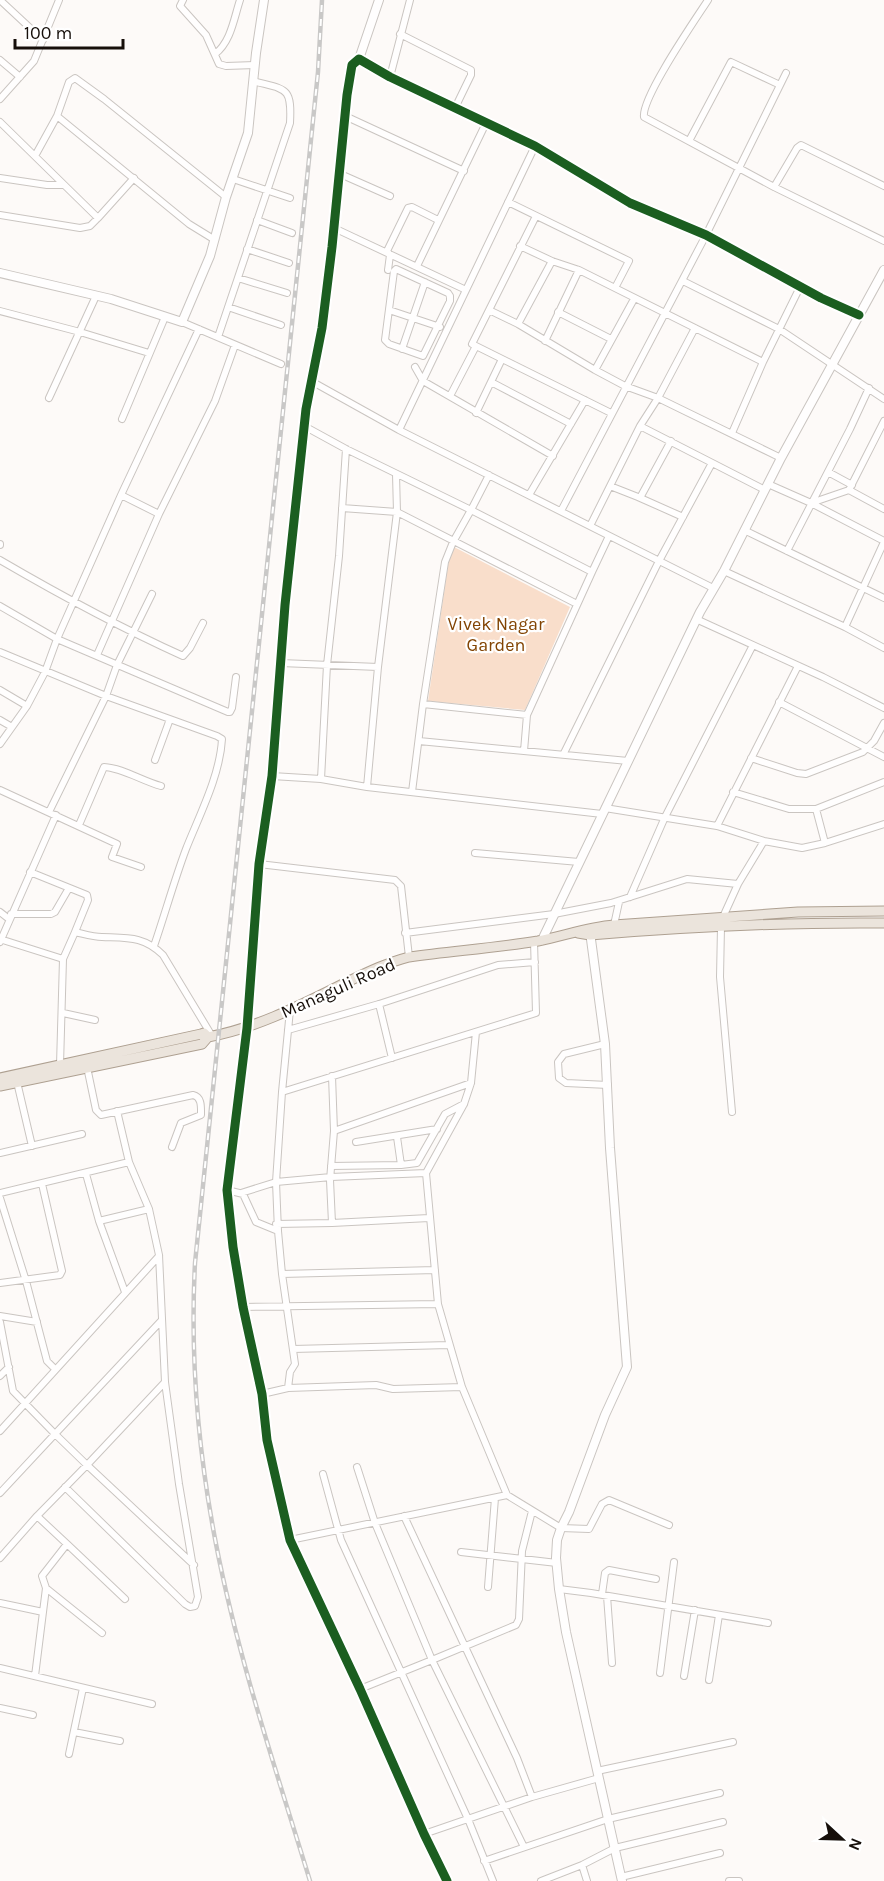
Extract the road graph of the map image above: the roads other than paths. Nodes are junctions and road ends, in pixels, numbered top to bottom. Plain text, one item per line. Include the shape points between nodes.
1 (0, 0) edge
2 (59, 0) edge
3 (183, 0) edge
4 (240, 0) edge
5 (255, 0) edge
6 (379, 0) edge
7 (410, 0) edge
8 (708, 0) edge
9 (264, 2) edge
10 (400, 34) junction
11 (43, 39) junction
12 (215, 54) junction
13 (359, 59) junction
14 (0, 60) edge
15 (255, 65) junction
16 (786, 73) dead end
17 (390, 76) junction
18 (20, 77) junction
19 (253, 81) junction
20 (780, 85) junction
21 (0, 99) edge
22 (455, 108) junction
23 (57, 116) junction
24 (345, 116) junction
25 (0, 122) edge
26 (486, 123) junction
27 (689, 141) junction
28 (535, 146) junction
29 (35, 156) junction
30 (740, 168) junction
31 (464, 171) junction
32 (338, 172) junction
33 (0, 178) edge
34 (134, 178) junction
35 (233, 179) junction
36 (64, 185) junction
37 (884, 186) edge
38 (774, 187) junction
39 (267, 191) junction
40 (390, 196) dead end
41 (226, 197) junction
42 (290, 198) dead end
43 (508, 202) junction
44 (0, 214) edge
45 (536, 216) junction
46 (98, 218) junction
47 (257, 220) junction
48 (438, 220) junction
49 (334, 228) junction
50 (292, 233) dead end
51 (706, 236) junction
52 (215, 240) junction
53 (884, 241) edge
54 (520, 246) junction
55 (247, 249) junction
56 (387, 251) junction
57 (552, 261) junction
58 (289, 263) dead end
59 (417, 266) junction
60 (388, 270) dead end
61 (579, 270) junction
62 (884, 270) edge
63 (0, 273) edge
64 (238, 278) junction
65 (683, 280) junction
66 (426, 282) junction
67 (800, 287) junction
68 (615, 288) junction
69 (466, 290) junction
70 (287, 293) dead end
71 (96, 296) junction
72 (634, 299) junction
73 (228, 307) junction
74 (389, 310) junction
75 (489, 310) junction
76 (0, 311) edge
77 (558, 312) junction
78 (665, 313) junction
79 (859, 315) junction
80 (165, 317) junction
81 (412, 318) junction
82 (182, 322) junction
83 (518, 324) junction
84 (281, 325) dead end
85 (438, 326) junction
86 (695, 328) junction
87 (199, 329) junction
88 (447, 329) junction
89 (779, 330) junction
90 (80, 332) junction
91 (218, 337) junction
92 (611, 339) junction
93 (544, 341) junction
94 (235, 345) junction
95 (476, 346) junction
96 (402, 349) junction
97 (149, 353) junction
98 (502, 359) junction
99 (763, 362) junction
100 (281, 364) dead end
101 (833, 365) junction
102 (416, 368) dead end
103 (595, 370) junction
104 (311, 381) junction
105 (423, 381) junction
106 (490, 382) junction
107 (625, 386) junction
108 (868, 388) junction
109 (450, 396) junction
110 (49, 398) dead end
111 (658, 398) junction
112 (884, 399) edge
113 (585, 400) junction
114 (476, 412) junction
115 (611, 413) junction
116 (122, 418) dead end
117 (884, 421) edge
118 (571, 424) junction
119 (304, 426) junction
120 (640, 426) junction
121 (399, 430) junction
122 (732, 433) junction
123 (671, 441) junction
124 (346, 449) junction
125 (553, 456) junction
126 (781, 458) junction
127 (712, 463) junction
128 (828, 472) junction
129 (396, 474) junction
130 (489, 475) junction
131 (610, 486) junction
132 (766, 487) junction
133 (850, 488) junction
134 (121, 495) junction
135 (529, 495) junction
136 (638, 497) junction
137 (811, 502) junction
138 (342, 508) junction
139 (884, 509) edge
140 (471, 510) junction
141 (561, 511) junction
142 (397, 512) junction
143 (159, 514) junction
144 (683, 517) junction
145 (590, 526) junction
146 (744, 530) junction
147 (609, 536) junction
148 (453, 542) junction
149 (884, 542) edge
150 (787, 551) junction
151 (0, 560) edge
152 (659, 561) junction
153 (724, 571) junction
154 (592, 572) junction
155 (862, 586) junction
156 (712, 588) junction
157 (152, 594) dead end
158 (884, 598) edge
159 (73, 603) junction
160 (577, 604) junction
161 (0, 606) edge
162 (696, 619) junction
163 (110, 621) junction
164 (203, 623) dead end
165 (845, 627) junction
166 (134, 634) junction
167 (57, 639) junction
168 (753, 645) junction
169 (884, 648) edge
170 (0, 652) edge
171 (97, 655) junction
172 (281, 663) junction
173 (117, 665) junction
174 (327, 665) junction
175 (798, 666) junction
176 (378, 667) junction
177 (45, 672) junction
178 (236, 677) dead end
179 (0, 690) edge
180 (106, 696) junction
181 (779, 702) junction
182 (423, 704) junction
183 (27, 706) junction
184 (884, 708) edge
185 (527, 714) junction
186 (170, 719) junction
187 (0, 720) edge
188 (884, 723) edge
189 (12, 727) junction
190 (419, 741) junction
191 (0, 744) edge
192 (868, 749) junction
193 (524, 751) junction
194 (564, 753) junction
195 (884, 756) edge
196 (751, 758) junction
197 (155, 760) dead end
198 (628, 760) junction
199 (272, 776) junction
200 (321, 780) junction
201 (884, 782) edge
202 (161, 786) dead end
203 (367, 787) junction
204 (0, 790) edge
205 (412, 792) junction
206 (733, 792) junction
207 (816, 809) junction
208 (604, 811) junction
209 (53, 813) junction
210 (665, 817) junction
211 (884, 824) edge
212 (79, 825) junction
213 (717, 826) junction
214 (764, 841) junction
215 (825, 843) junction
216 (475, 853) dead end
217 (579, 862) junction
218 (259, 864) junction
219 (141, 867) dead end
220 (30, 872) junction
221 (738, 884) junction
222 (69, 888) junction
223 (630, 897) junction
224 (619, 902) junction
225 (884, 911) edge
226 (0, 912) edge
227 (554, 914) junction
228 (10, 917) junction
229 (722, 922) junction
230 (884, 923) edge
231 (614, 925) junction
232 (590, 931) junction
233 (75, 932) junction
234 (405, 933) junction
235 (1, 940) edge
236 (538, 940) junction
237 (154, 946) junction
238 (409, 957) junction
239 (63, 959) junction
240 (535, 962) junction
241 (379, 1004) junction
242 (290, 1010) junction
243 (63, 1013) junction
244 (95, 1020) dead end
245 (247, 1028) junction
246 (288, 1030) junction
247 (476, 1032) junction
248 (210, 1036) junction
249 (605, 1044) junction
250 (392, 1058) junction
251 (60, 1065) junction
252 (87, 1067) junction
253 (332, 1076) junction
254 (0, 1078) edge
255 (17, 1082) junction
256 (471, 1083) junction
257 (608, 1085) junction
258 (0, 1086) edge
259 (282, 1092) junction
260 (464, 1104) junction
261 (117, 1111) junction
262 (732, 1112) dead end
263 (437, 1129) junction
264 (334, 1131) junction
265 (82, 1134) dead end
266 (397, 1137) junction
267 (356, 1142) dead end
268 (32, 1146) junction
269 (172, 1147) dead end
270 (0, 1153) edge
271 (129, 1162) junction
272 (332, 1166) junction
273 (401, 1166) junction
274 (86, 1173) junction
275 (426, 1173) junction
276 (330, 1177) junction
277 (276, 1182) junction
278 (42, 1184) junction
279 (227, 1190) junction
280 (0, 1193) edge
281 (241, 1193) junction
282 (0, 1198) edge
283 (148, 1209) junction
284 (429, 1218) junction
285 (99, 1221) junction
286 (332, 1223) junction
287 (277, 1227) junction
288 (159, 1256) junction
289 (435, 1270) junction
290 (282, 1274) junction
291 (26, 1281) junction
292 (0, 1283) edge
293 (125, 1292) junction
294 (438, 1304) junction
295 (243, 1307) junction
296 (287, 1307) junction
297 (0, 1316) edge
298 (0, 1322) edge
299 (37, 1322) junction
300 (161, 1322) junction
301 (448, 1345) junction
302 (293, 1349) junction
303 (9, 1367) junction
304 (55, 1369) junction
305 (0, 1376) edge
306 (165, 1382) junction
307 (462, 1387) junction
308 (288, 1388) junction
309 (262, 1394) junction
310 (25, 1403) junction
311 (0, 1431) edge
312 (55, 1434) junction
313 (87, 1465) junction
314 (357, 1467) dead end
315 (323, 1474) dead end
316 (65, 1487) junction
317 (0, 1493) edge
318 (507, 1495) junction
319 (495, 1498) junction
320 (532, 1511) junction
321 (37, 1516) junction
322 (404, 1516) junction
323 (375, 1523) junction
324 (669, 1525) dead end
325 (561, 1528) junction
326 (338, 1531) junction
327 (290, 1540) junction
328 (67, 1544) junction
329 (461, 1552) dead end
330 (490, 1556) junction
331 (0, 1558) edge
332 (521, 1559) junction
333 (674, 1562) dead end
334 (557, 1563) junction
335 (194, 1565) junction
336 (656, 1579) dead end
337 (488, 1587) dead end
338 (46, 1588) junction
339 (558, 1589) junction
340 (604, 1595) junction
341 (125, 1599) dead end
342 (0, 1604) edge
343 (670, 1606) junction
344 (695, 1610) junction
345 (43, 1612) junction
346 (719, 1615) junction
347 (768, 1623) dead end
348 (102, 1633) dead end
349 (464, 1646) junction
350 (432, 1660) junction
351 (612, 1663) dead end
352 (0, 1668) edge
353 (400, 1671) junction
354 (660, 1673) dead end
355 (35, 1676) junction
356 (684, 1676) dead end
357 (709, 1680) dead end
358 (83, 1688) junction
359 (360, 1689) junction
360 (152, 1704) dead end
361 (0, 1708) edge
362 (33, 1715) dead end
363 (74, 1732) junction
364 (120, 1741) dead end
365 (733, 1743) dead end
366 (69, 1754) dead end
367 (598, 1774) junction
368 (720, 1793) dead end
369 (532, 1797) junction
370 (506, 1807) junction
371 (468, 1819) junction
372 (608, 1820) junction
373 (723, 1822) dead end
374 (424, 1834) junction
375 (524, 1847) junction
376 (615, 1848) junction
377 (720, 1853) dead end
378 (484, 1861) junction
379 (582, 1865) junction
380 (552, 1879) edge
381 (622, 1879) edge
382 (447, 1881) edge
383 (493, 1881) edge
384 (541, 1881) edge
385 (587, 1881) edge
386 (729, 1881) edge
387 (739, 1881) edge

1 - 11 street
2 - 11 street
3 - 12 street via 180,6 206,35
4 - 12 street via 228,39
5 - 9 street
6 - 13 street
7 - 10 street
8 - 27 street via 643,111 646,120
9 - 15 street
10 - 17 street
10 - 22 street via 471,70
11 - 18 street via 34,61
12 - 15 street via 224,66
13 - 17 street
13 - 24 street via 352,65
14 - 18 street
15 - 19 street
16 - 20 street
17 - 22 street
18 - 21 street
19 - 35 street via 248,133
19 - 39 street via 280,89 291,102 290,123
20 - 27 street via 731,62
20 - 30 street
22 - 26 street
23 - 29 street
23 - 34 street
23 - 41 street via 69,82 75,78
24 - 31 street
24 - 32 street
25 - 29 street
26 - 28 street
26 - 31 street
27 - 30 street
28 - 43 street
28 - 51 street via 630,203
29 - 36 street
30 - 38 street
30 - 51 street
31 - 48 street
32 - 40 street
32 - 49 street
33 - 36 street
34 - 46 street
34 - 52 street via 189,224
35 - 39 street
35 - 41 street
36 - 46 street
37 - 38 street via 801,145
38 - 53 street
39 - 42 street
39 - 47 street
41 - 52 street
43 - 45 street
43 - 69 street
44 - 46 street via 80,228 90,226
45 - 54 street
45 - 68 street via 629,261
47 - 50 street
47 - 55 street
48 - 56 street via 408,208
48 - 59 street
49 - 56 street
49 - 104 street
51 - 65 street
51 - 67 street
52 - 82 street
54 - 57 street
54 - 75 street
55 - 58 street
55 - 64 street
56 - 59 street
56 - 60 street
57 - 61 street
57 - 83 street
59 - 69 street
61 - 68 street
61 - 77 street
62 - 79 street
63 - 71 street
64 - 70 street
64 - 73 street
65 - 78 street
65 - 89 street
66 - 74 street via 394,270
66 - 81 street
66 - 85 street via 450,296
67 - 79 street
67 - 89 street
68 - 72 street
69 - 88 street
71 - 80 street
71 - 90 street
72 - 78 street
72 - 92 street
73 - 84 street
73 - 91 street
74 - 81 street
74 - 96 street via 385,340
75 - 83 street
75 - 95 street via 472,344
76 - 90 street
77 - 92 street
77 - 93 street
78 - 86 street
78 - 107 street
79 - 101 street
80 - 82 street
80 - 97 street
81 - 85 street
81 - 96 street
82 - 87 street
83 - 93 street
85 - 88 street
85 - 96 street via 423,356
86 - 99 street
86 - 111 street
87 - 91 street
87 - 134 street
88 - 105 street
89 - 99 street
89 - 101 street
90 - 97 street
90 - 110 street
91 - 94 street
92 - 103 street
93 - 103 street
94 - 100 street
94 - 143 street via 215,401
95 - 98 street
95 - 109 street
97 - 116 street
98 - 106 street
98 - 113 street
99 - 122 street
101 - 108 street
101 - 126 street
102 - 105 street
103 - 107 street
104 - 119 street
104 - 121 street
105 - 109 street
105 - 121 street
106 - 114 street
106 - 118 street
107 - 111 street
107 - 115 street
108 - 112 street
108 - 128 street
109 - 114 street
111 - 120 street
111 - 122 street
113 - 115 street
113 - 118 street
114 - 125 street
115 - 141 street
117 - 133 street
118 - 125 street
119 - 124 street
119 - 172 street
120 - 123 street
120 - 131 street
121 - 130 street
122 - 126 street
123 - 127 street
123 - 136 street
124 - 129 street
124 - 138 street
125 - 135 street
126 - 132 street
127 - 132 street
127 - 144 street
128 - 133 street
128 - 137 street
129 - 140 street
129 - 142 street
130 - 135 street
130 - 140 street
131 - 136 street
131 - 145 street
132 - 137 street
132 - 146 street
133 - 137 street
133 - 139 street
134 - 143 street
134 - 159 street
135 - 141 street
136 - 144 street
137 - 149 street
137 - 150 street
138 - 142 street
138 - 174 street
140 - 148 street
140 - 154 street
141 - 145 street
142 - 148 street
142 - 176 street
143 - 163 street
144 - 152 street
145 - 147 street
146 - 150 street
146 - 153 street
147 - 152 street
147 - 154 street
148 - 160 street
148 - 182 street via 445,562
149 - 155 street
150 - 155 street
151 - 159 street
152 - 156 street
152 - 194 street
153 - 156 street
153 - 165 street
154 - 160 street
155 - 158 street
155 - 165 street
156 - 162 street
157 - 166 street
159 - 163 street
159 - 167 street
160 - 185 street
161 - 167 street
162 - 168 street
162 - 198 street
163 - 166 street
163 - 171 street
164 - 166 street via 183,656
165 - 169 street
166 - 173 street
167 - 171 street
167 - 177 street
168 - 175 street
168 - 210 street
170 - 177 street
171 - 173 street
172 - 174 street
172 - 199 street
173 - 178 street via 228,712 232,708
173 - 180 street
174 - 176 street
174 - 200 street
175 - 181 street
175 - 184 street
176 - 203 street
177 - 180 street
177 - 183 street
179 - 183 street
180 - 186 street
180 - 209 street
181 - 192 street
181 - 196 street
182 - 185 street
182 - 190 street
183 - 189 street
185 - 193 street
186 - 197 street
186 - 237 street via 217,736 223,742
187 - 189 street
188 - 192 street
189 - 191 street
190 - 193 street
190 - 205 street
192 - 195 street
192 - 196 street via 806,774
193 - 194 street
194 - 198 street
196 - 206 street
198 - 208 street
199 - 200 street
199 - 218 street
200 - 203 street
201 - 207 street
202 - 212 street via 104,767
203 - 205 street
204 - 209 street
205 - 208 street
206 - 207 street via 789,809
206 - 213 street
207 - 215 street
208 - 210 street
208 - 217 street
209 - 212 street
209 - 220 street
210 - 213 street
210 - 223 street
211 - 215 street
212 - 219 street via 117,844 112,857
213 - 214 street
214 - 215 street via 802,848
214 - 221 street
216 - 217 street
217 - 227 street
218 - 234 street via 395,880 401,886
218 - 245 street
220 - 222 street
220 - 228 street
221 - 223 street via 687,879
221 - 229 street
222 - 228 street via 51,914
222 - 233 street via 85,894 88,900
223 - 224 street
224 - 227 street
224 - 231 street
225 - 229 main road, Managuli Road via 798,912
226 - 228 street
227 - 234 street
227 - 236 street
228 - 235 street
229 - 230 main road, Managuli Road
229 - 231 main road, Managuli Road
229 - 232 main road, Managuli Road
229 - 262 street via 720,977
231 - 232 main road, Managuli Road
232 - 236 main road, Managuli Road
232 - 249 street
233 - 237 street via 122,936
233 - 239 street
234 - 238 street
235 - 239 street
236 - 238 main road, Managuli Road
236 - 240 street
237 - 248 street
238 - 242 main road, Managuli Road
239 - 243 street
240 - 241 street via 498,965
240 - 247 street via 536,1013
241 - 246 street
241 - 250 street
242 - 245 main road, Managuli Road
242 - 246 street
243 - 244 street
243 - 251 street
245 - 248 main road, Managuli Road
245 - 279 street
246 - 259 street
247 - 250 street
247 - 256 street
248 - 251 main road, Managuli Road via 204,1033
248 - 252 main road, Managuli Road via 202,1044
249 - 257 street
249 - 257 street via 564,1054 558,1062 559,1078 566,1083
250 - 253 street
251 - 254 main road, Managuli Road
252 - 255 main road, Managuli Road
252 - 261 street via 98,1113
253 - 259 street
253 - 264 street
255 - 258 main road, Managuli Road
255 - 268 street
256 - 260 street
256 - 264 street
257 - 325 street via 627,1367
259 - 277 street
260 - 263 street via 445,1114
260 - 275 street
261 - 269 street via 197,1096 201,1115 181,1123
261 - 271 street
263 - 266 street
263 - 273 street via 418,1162
264 - 272 street
265 - 268 street
266 - 267 street
266 - 273 street
268 - 270 street
271 - 274 street
271 - 283 street
272 - 273 street
272 - 276 street
274 - 278 street
274 - 285 street
275 - 276 street
275 - 284 street
276 - 277 street
276 - 286 street
277 - 281 street
277 - 287 street
278 - 280 street
278 - 291 street via 62,1271 60,1275
279 - 281 street
279 - 295 street
281 - 287 street via 256,1222
282 - 291 street
283 - 285 street
283 - 288 street
284 - 286 street
284 - 289 street
285 - 293 street
286 - 287 street
287 - 290 street
288 - 293 street
288 - 300 street
289 - 290 street
289 - 294 street
290 - 296 street
291 - 292 street
291 - 299 street
293 - 304 street
294 - 296 street
294 - 301 street
295 - 296 street
295 - 309 street
296 - 302 street
297 - 299 street
298 - 303 street
299 - 304 street via 47,1361
300 - 306 street
300 - 312 street
301 - 302 street
301 - 307 street
302 - 308 street via 295,1364
303 - 305 street
303 - 310 street via 14,1391
304 - 310 street
306 - 313 street
306 - 335 street
307 - 308 street
307 - 318 street
308 - 309 street
309 - 327 street via 267,1440
310 - 311 street
310 - 312 street
312 - 313 street
312 - 317 street
313 - 316 street
313 - 335 street
314 - 323 street
315 - 326 street
316 - 321 street
316 - 335 street via 190,1607 195,1606 198,1597
318 - 319 street
318 - 320 street
319 - 322 street
319 - 330 street
320 - 325 street
320 - 332 street
321 - 328 street
321 - 331 street
322 - 323 street
322 - 349 street
323 - 326 street
323 - 350 street
324 - 325 street via 609,1500 602,1504 590,1529
325 - 334 street
326 - 327 street
326 - 353 street
327 - 359 street
328 - 338 street via 42,1575
328 - 341 street
329 - 330 street
330 - 332 street
330 - 337 street
332 - 334 street
332 - 349 street via 518,1623
333 - 343 street
334 - 339 street
336 - 340 street via 609,1570 605,1573
338 - 345 street
338 - 348 street
339 - 340 street
339 - 367 street
340 - 343 street
340 - 351 street
342 - 345 street
343 - 344 street
343 - 354 street
344 - 346 street
344 - 356 street
345 - 355 street
346 - 347 street
346 - 357 street
349 - 350 street
349 - 369 street
350 - 353 street
350 - 370 street
352 - 355 street
353 - 359 street
353 - 371 street
355 - 358 street
358 - 360 street
358 - 363 street
359 - 374 street
361 - 362 street
363 - 364 street
363 - 366 street
365 - 367 street
367 - 369 street
367 - 372 street
368 - 372 street
369 - 370 street
370 - 371 street
370 - 375 street
371 - 374 street
371 - 378 street
372 - 375 street
372 - 376 street
373 - 376 street
374 - 382 street
375 - 378 street
376 - 379 street
376 - 381 street
377 - 381 street
378 - 383 street
379 - 380 street
379 - 385 street
380 - 384 street
386 - 387 street

